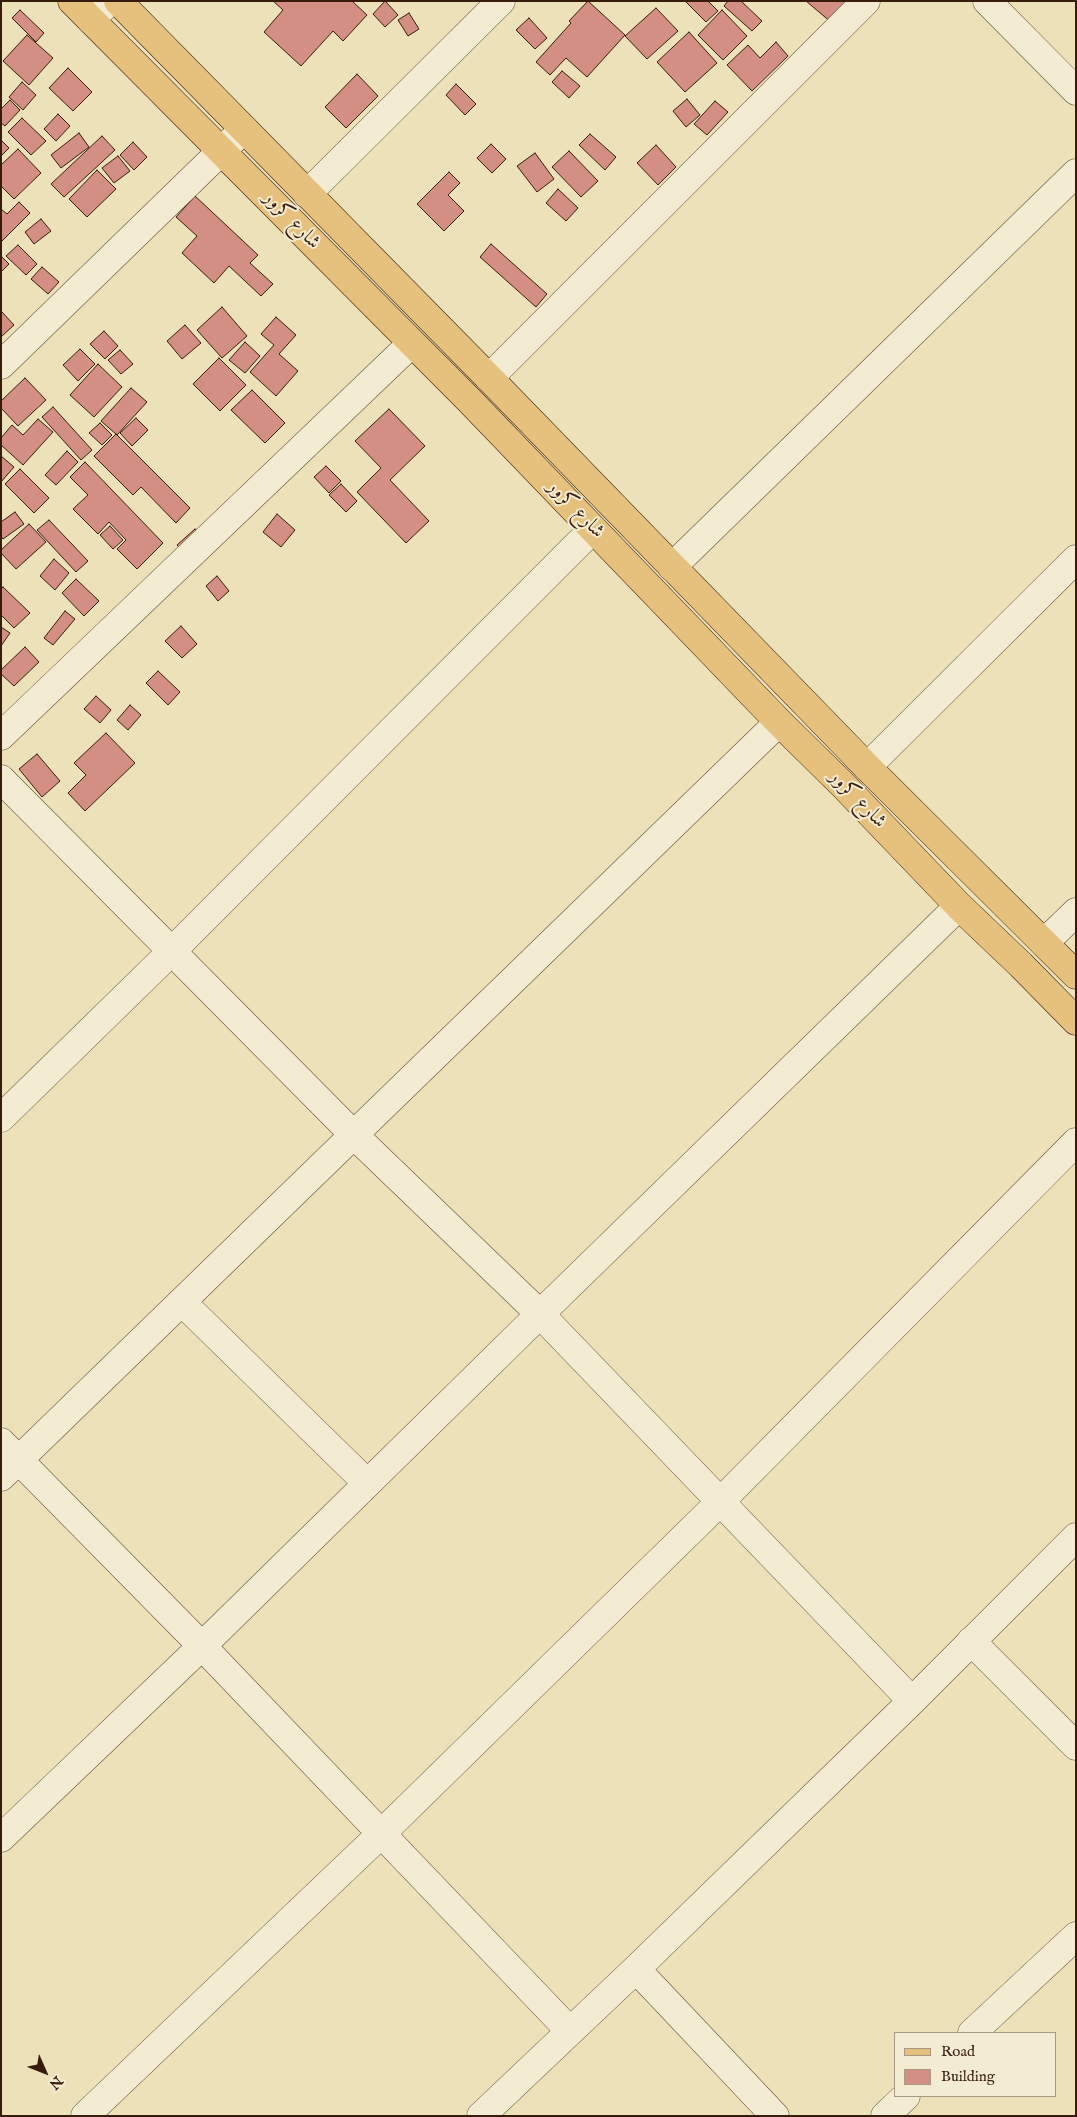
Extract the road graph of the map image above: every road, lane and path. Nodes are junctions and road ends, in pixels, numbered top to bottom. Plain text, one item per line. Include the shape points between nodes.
1 (118, 1) edge
2 (501, 1) edge
3 (866, 1) edge
4 (987, 1) edge
5 (90, 8) edge
6 (1076, 91) edge
7 (244, 128) junction
8 (221, 150) junction
9 (1076, 173) edge
10 (307, 194) junction
11 (411, 344) junction
12 (1, 365) edge
13 (489, 378) junction
14 (593, 529) junction
15 (1076, 559) edge
16 (672, 567) junction
17 (778, 722) junction
18 (1, 736) edge
19 (867, 767) junction
20 (1, 779) edge
21 (959, 906) junction
22 (1076, 912) edge
23 (1044, 943) junction
24 (172, 951) junction
25 (1076, 975) edge
26 (1076, 1021) edge
27 (1, 1118) edge
28 (354, 1135) junction
29 (1076, 1142) edge
30 (182, 1302) junction
31 (540, 1314) junction
32 (7, 1460) edge
33 (367, 1483) junction
34 (721, 1501) junction
35 (1076, 1537) edge
36 (971, 1641) junction
37 (202, 1646) junction
38 (912, 1701) junction
39 (1076, 1746) edge
40 (382, 1833) junction
41 (1, 1838) edge
42 (1076, 1936) edge
43 (636, 1969) junction
44 (570, 2031) junction
45 (973, 2032) edge
46 (905, 2097) edge
47 (85, 2116) edge
48 (481, 2116) edge
49 (775, 2116) edge
50 (885, 2116) edge

1 - 7 main road, شارع كرور
2 - 10 street
3 - 13 street
4 - 6 street
5 - 8 main road, شارع كرور
7 - 8 street
7 - 10 main road, شارع كرور
8 - 11 main road, شارع كرور
8 - 12 street
9 - 16 street
10 - 13 main road, شارع كرور
11 - 14 main road, شارع كرور
11 - 18 street
13 - 16 main road, شارع كرور
14 - 17 main road, شارع كرور
14 - 24 street
15 - 19 street
16 - 19 main road, شارع كرور
17 - 21 main road, شارع كرور
17 - 28 street
19 - 23 main road, شارع كرور
20 - 24 street
21 - 26 main road, شارع كرور
21 - 31 street
22 - 23 street
23 - 25 main road, شارع كرور
24 - 27 street
24 - 28 street
28 - 30 street
28 - 31 street
29 - 34 street
30 - 32 street
30 - 33 street
31 - 33 street
31 - 34 street
32 - 37 street
33 - 37 street
34 - 38 street
34 - 40 street
35 - 36 street
36 - 38 street
36 - 39 street
37 - 40 street
37 - 41 street
38 - 43 street
40 - 44 street
40 - 47 street
42 - 45 street
43 - 44 street
43 - 49 street
44 - 48 street
46 - 50 street

